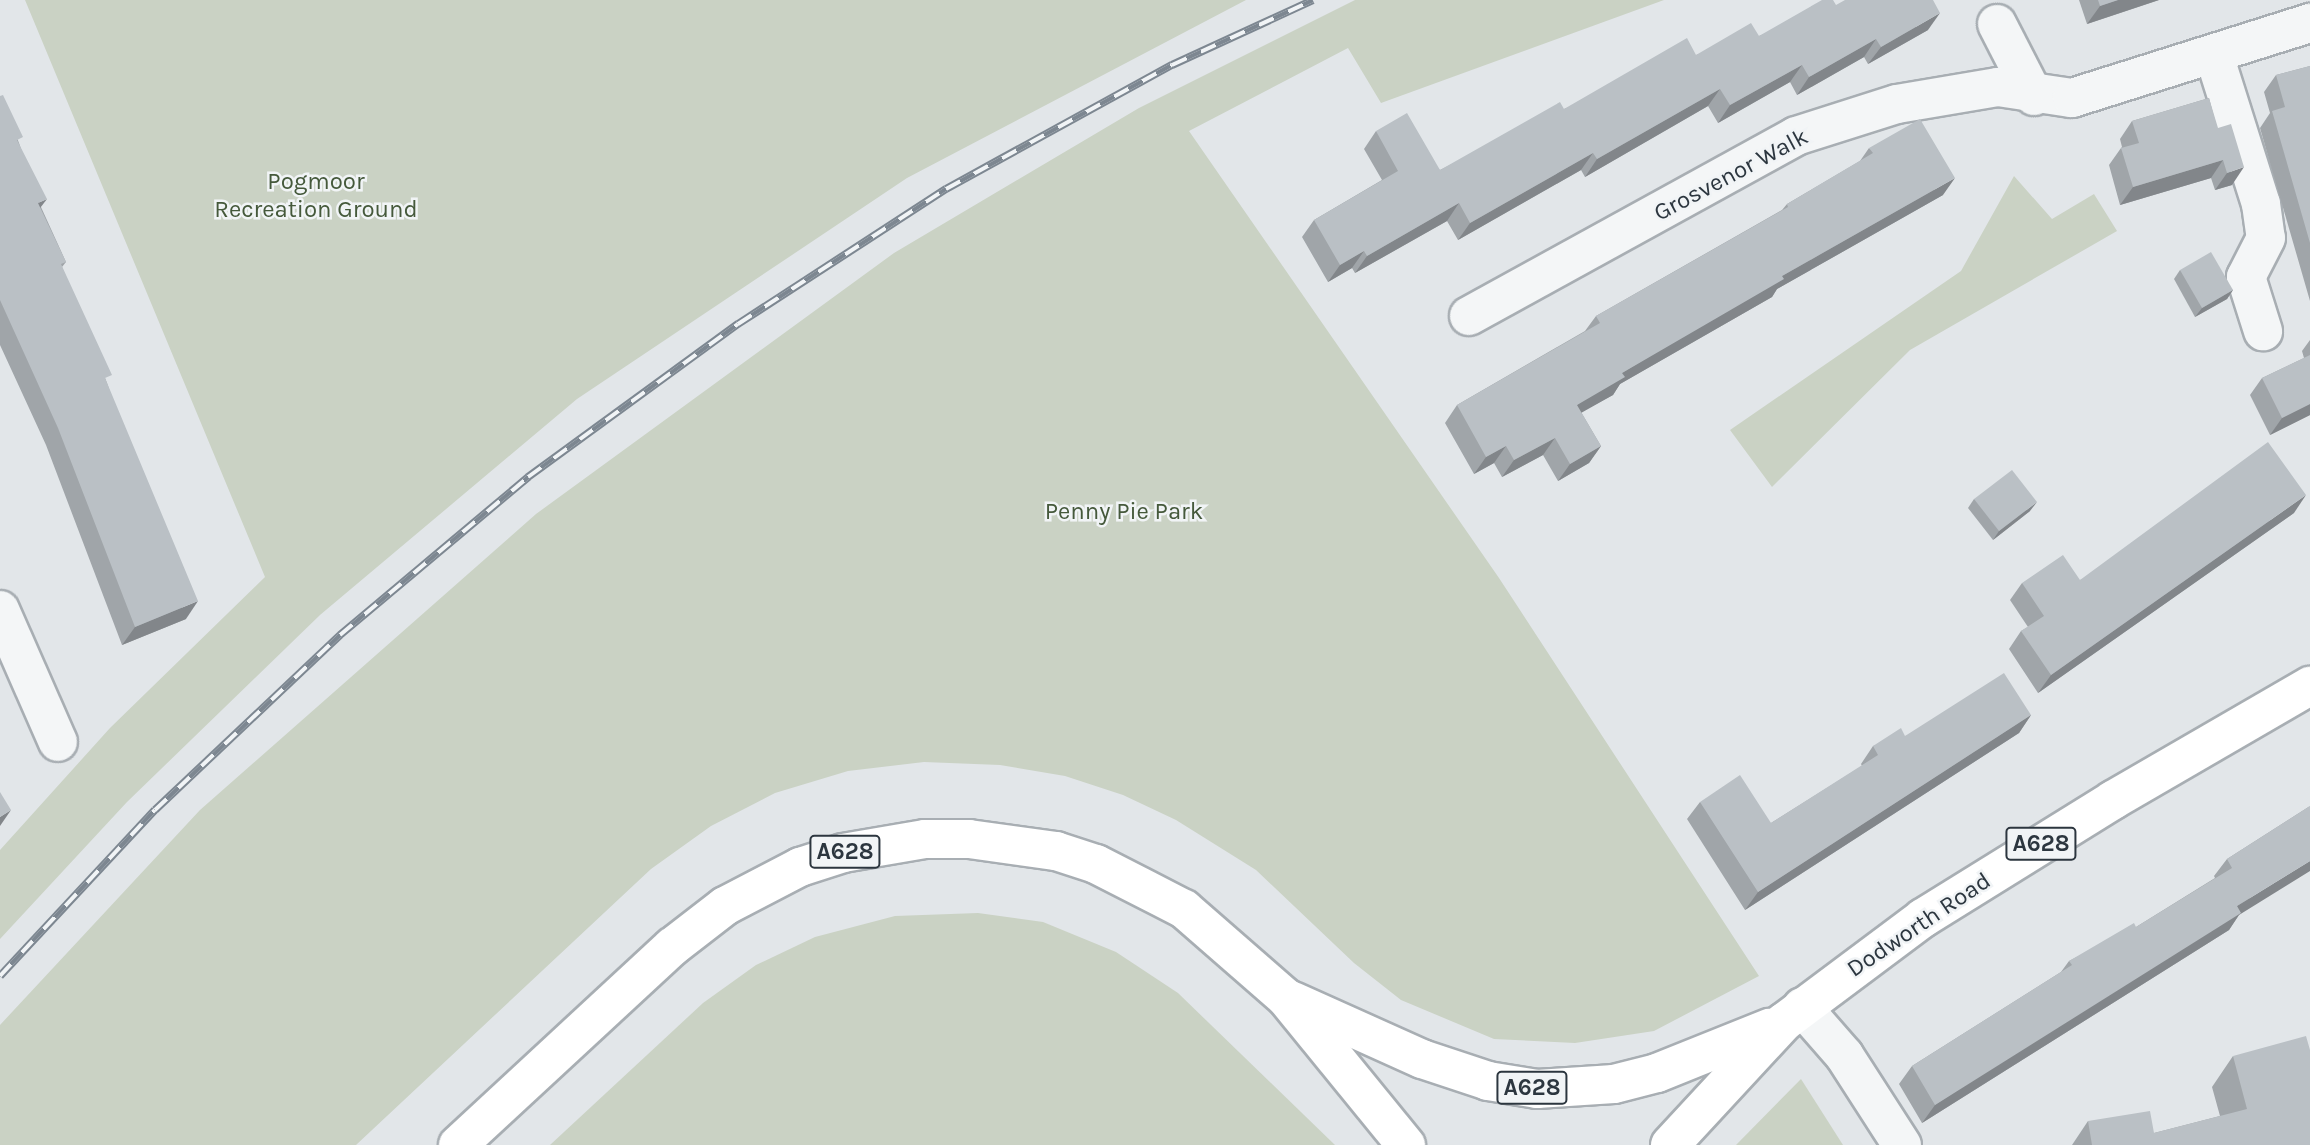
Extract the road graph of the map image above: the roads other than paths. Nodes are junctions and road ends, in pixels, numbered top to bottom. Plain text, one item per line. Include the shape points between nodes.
1 (2310, 23) edge
2 (1997, 24) dead end
3 (2214, 55) junction
4 (2034, 96) junction
5 (1469, 316) dead end
6 (2263, 331) dead end
7 (0, 610) edge
8 (2310, 685) edge
9 (58, 742) dead end
10 (1286, 998) junction
11 (1793, 1014) junction
12 (458, 1145) edge
13 (1406, 1145) edge
14 (1670, 1145) edge
15 (1902, 1145) edge

1 - 3 street, Grosvenor Walk
2 - 4 street
3 - 4 street, Grosvenor Walk via 2072,98
3 - 6 street via 2261,204 2266,238 2246,277
4 - 5 street, Grosvenor Walk via 1998,86 1909,102 1796,136
7 - 9 street
8 - 11 highway, Dodworth Road / A628 via 1923,918
10 - 11 highway, A628 via 1422,1059 1488,1081 1537,1089 1614,1084 1657,1073
10 - 12 highway, A628 via 1184,909 1096,864 1056,851 980,840 882,843 800,867 725,906 672,947
10 - 13 highway, A628
11 - 14 highway, Dodworth Road / A628
11 - 15 street via 1844,1055

